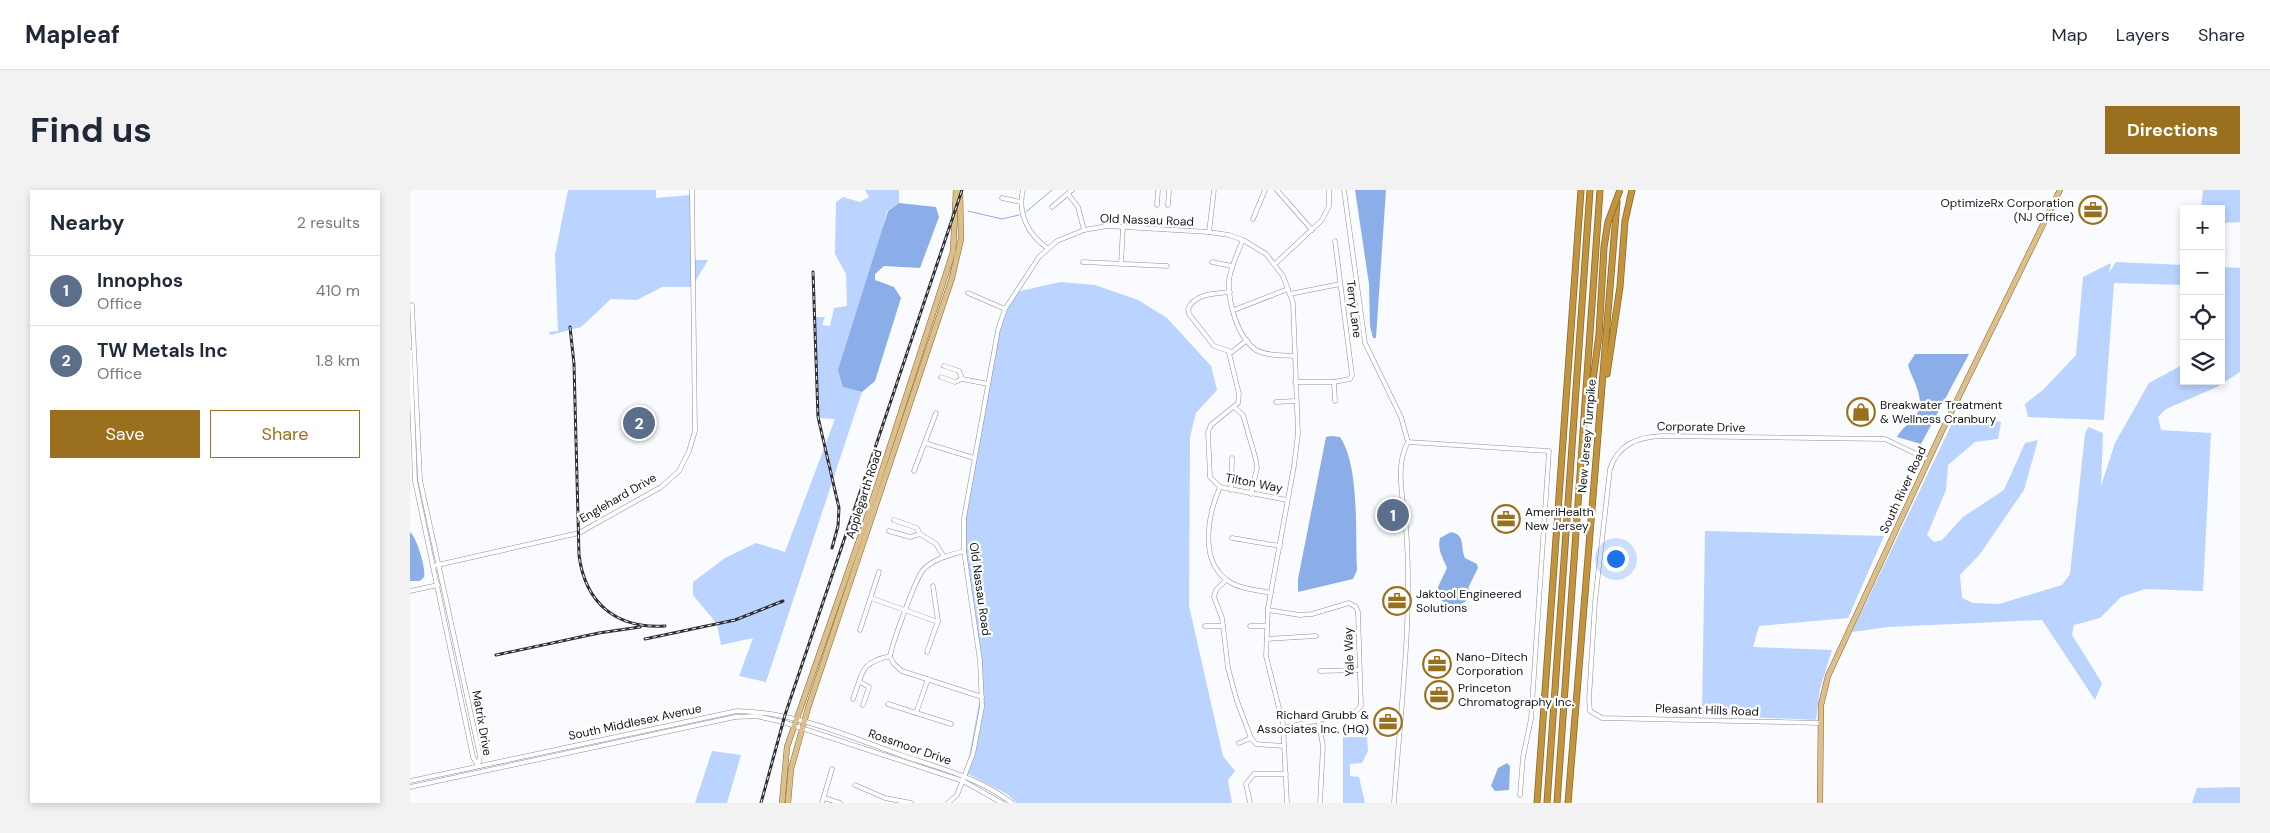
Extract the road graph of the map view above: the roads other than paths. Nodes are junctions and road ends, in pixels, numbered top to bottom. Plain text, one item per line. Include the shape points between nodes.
1 (692, 190) edge
2 (956, 190) edge
3 (960, 190) edge
4 (1023, 190) edge
5 (1072, 190) edge
6 (1158, 190) edge
7 (1169, 190) edge
8 (1214, 190) edge
9 (1265, 190) edge
10 (1278, 190) edge
11 (1328, 190) edge
12 (1344, 190) edge
13 (1580, 190) edge
14 (1590, 190) edge
15 (1600, 190) edge
16 (1619, 190) edge
17 (1632, 190) edge
18 (2060, 190) edge
19 (1068, 194) junction
20 (1002, 198) dead end
21 (1021, 202) junction
22 (1157, 205) dead end
23 (1168, 205) dead end
24 (1052, 207) dead end
25 (1253, 219) dead end
26 (1123, 227) junction
27 (1084, 230) junction
28 (1312, 230) junction
29 (1209, 232) junction
30 (1243, 240) junction
31 (1335, 241) dead end
32 (1048, 248) junction
33 (1083, 262) dead end
34 (1212, 262) dead end
35 (1121, 264) junction
36 (1275, 264) junction
37 (1167, 266) dead end
38 (1232, 266) junction
39 (1340, 284) junction
40 (1288, 288) junction
41 (1230, 292) junction
42 (968, 293) dead end
43 (1290, 294) junction
44 (1005, 309) junction
45 (1234, 310) junction
46 (410, 313) edge
47 (1247, 340) junction
48 (410, 351) edge
49 (1229, 353) junction
50 (1294, 356) junction
51 (944, 366) dead end
52 (941, 377) dead end
53 (962, 378) junction
54 (1295, 382) junction
55 (1334, 382) junction
56 (988, 384) junction
57 (1295, 401) junction
58 (1335, 401) dead end
59 (1276, 402) dead end
60 (1234, 407) junction
61 (936, 413) dead end
62 (1599, 418) junction
63 (1408, 442) junction
64 (925, 443) junction
65 (974, 458) junction
66 (1232, 458) dead end
67 (1929, 460) junction
68 (914, 471) dead end
69 (1580, 481) junction
70 (1220, 487) junction
71 (1231, 490) junction
72 (1251, 494) junction
73 (1287, 500) junction
74 (894, 520) dead end
75 (889, 531) dead end
76 (920, 534) junction
77 (1232, 538) dead end
78 (1280, 546) junction
79 (964, 551) junction
80 (944, 557) junction
81 (438, 564) junction
82 (433, 566) junction
83 (879, 572) dead end
84 (1226, 580) junction
85 (443, 584) junction
86 (436, 586) junction
87 (933, 586) dead end
88 (410, 591) edge
89 (1271, 593) junction
90 (871, 598) junction
91 (1268, 610) junction
92 (906, 611) junction
93 (938, 622) junction
94 (1205, 626) dead end
95 (1223, 626) junction
96 (1250, 626) dead end
97 (1267, 626) junction
98 (860, 630) dead end
99 (1316, 636) dead end
100 (1267, 639) junction
101 (927, 652) dead end
102 (890, 656) junction
103 (1359, 670) junction
104 (1320, 671) dead end
105 (928, 679) junction
106 (860, 682) junction
107 (982, 697) junction
108 (853, 699) dead end
109 (888, 704) dead end
110 (863, 705) dead end
111 (916, 713) junction
112 (1593, 714) joint
113 (798, 719) junction
114 (1318, 719) junction
115 (804, 720) junction
116 (951, 724) dead end
117 (1820, 724) junction
118 (795, 727) junction
119 (1283, 728) junction
120 (802, 729) junction
121 (1251, 738) junction
122 (1239, 743) dead end
123 (1284, 746) junction
124 (478, 766) junction
125 (832, 769) dead end
126 (1286, 774) junction
127 (964, 779) junction
128 (410, 781) edge
129 (855, 785) dead end
130 (410, 787) edge
131 (1520, 794) dead end
132 (824, 798) junction
133 (884, 801) edge
134 (782, 803) edge
135 (788, 803) edge
136 (822, 803) edge
137 (840, 803) edge
138 (911, 803) edge
139 (948, 803) edge
140 (1002, 803) edge
141 (1012, 803) edge
142 (1250, 803) edge
143 (1287, 803) edge
144 (1320, 803) edge
145 (1394, 803) edge
146 (1537, 803) edge
147 (1547, 803) edge
148 (1557, 803) edge
149 (1568, 803) edge
150 (1820, 803) edge

1 - 81 street, Englehard Drive via 695,431 679,471 661,487 572,536
2 - 113 main road, Applegarth Road via 952,257
3 - 115 main road, Applegarth Road via 961,239 952,278
4 - 21 street
5 - 19 street
6 - 22 street
7 - 23 street
8 - 29 street
9 - 25 street
10 - 28 street
11 - 28 street via 1327,211
12 - 63 street via 1365,343 1401,417
13 - 146 highway, New Jersey Turnpike
14 - 147 highway, New Jersey Turnpike
15 - 69 highway, New Jersey Turnpike
16 - 62 highway, New Jersey Turnpike
16 - 69 highway, bridge via 1608,222 1602,258 1598,344
17 - 62 highway
18 - 67 main road, South River Road
19 - 24 street
19 - 27 street via 1078,207
20 - 21 street
21 - 32 street via 1026,224 1040,243
26 - 27 street, Old Nassau Road
26 - 29 street, Old Nassau Road
26 - 35 street
27 - 32 street, Old Nassau Road via 1066,236
28 - 36 street
29 - 30 street, Old Nassau Road
30 - 36 street, Old Nassau Road via 1266,254
30 - 38 street
31 - 39 street, Terry Lane
32 - 44 street, Old Nassau Road
33 - 35 street
34 - 38 street
35 - 37 street
36 - 40 street, Old Nassau Road
38 - 41 street
39 - 43 street
39 - 55 street, Terry Lane via 1352,375 1350,379
40 - 43 street, Old Nassau Road
40 - 45 street
41 - 45 street
41 - 49 street via 1202,296 1195,299 1188,309 1191,318 1214,346
42 - 44 street
43 - 50 street, Old Nassau Road
44 - 56 street, Old Nassau Road
45 - 47 street via 1239,328
46 - 81 street, Matrix Drive via 412,305 420,480
47 - 49 street
47 - 50 street via 1265,353
48 - 82 street, Matrix Drive via 415,481
49 - 60 street via 1238,394 1238,403
50 - 54 street, Old Nassau Road
51 - 53 street via 959,371
52 - 53 street via 955,382
53 - 56 street
54 - 55 street
54 - 57 street, Old Nassau Road
55 - 58 street
56 - 65 street, Old Nassau Road
57 - 59 street
57 - 73 street, Old Nassau Road via 1297,446
60 - 70 street, Tilton Way via 1208,432 1208,472
60 - 72 street via 1243,415 1256,460
61 - 64 street
62 - 149 highway, New Jersey Turnpike
63 - 131 street via 1549,450 1531,719
63 - 145 street via 1403,450 1401,481 1409,589
64 - 65 street
64 - 68 street
65 - 79 street, Old Nassau Road via 964,518
66 - 71 street
67 - 112 street, Corporate Drive via 1885,440 1662,436 1630,441 1617,453 1610,469 1591,655 1589,700
67 - 117 main road, South River Road via 1834,662 1824,691
69 - 148 highway, New Jersey Turnpike
70 - 71 street, Tilton Way
70 - 84 street via 1212,505 1209,541 1212,561
71 - 72 street, Tilton Way
72 - 73 street, Tilton Way
73 - 78 street, Old Nassau Road
74 - 76 street via 917,528
75 - 76 street via 910,537
76 - 80 street via 936,544
77 - 78 street
78 - 89 street, Old Nassau Road
79 - 80 street
79 - 107 street, Old Nassau Road
80 - 92 street via 920,573
81 - 82 street, Englehard Drive
81 - 85 street, Matrix Drive
82 - 86 street, Matrix Drive
83 - 90 street
84 - 89 street
84 - 95 street via 1214,596
85 - 86 street
85 - 124 street, Matrix Drive via 480,756
86 - 88 street
86 - 124 street, Matrix Drive via 473,757
87 - 93 street
89 - 91 street, Old Nassau Road
90 - 92 street
90 - 98 street
91 - 97 street, Old Nassau Road
91 - 103 street, Yale Way via 1300,615 1353,604 1358,612
92 - 93 street
92 - 102 street
93 - 101 street
94 - 95 street
95 - 121 street via 1228,668
96 - 97 street
97 - 100 street, Old Nassau Road
99 - 100 street
100 - 119 street, Old Nassau Road via 1268,669
102 - 105 street via 902,671
102 - 106 street via 867,664
103 - 104 street
103 - 114 street, Yale Way via 1361,706 1358,710
105 - 107 street
105 - 111 street
106 - 108 street
106 - 110 street via 868,687
107 - 127 street, Old Nassau Road via 973,754
109 - 111 street
111 - 116 street
112 - 117 street, Pleasant Hills Road via 1602,718
113 - 115 street, Rossmoor Drive
113 - 118 main road, Applegarth Road
113 - 124 street, South Middlesex Avenue via 763,711 737,711
114 - 119 street, Yale Way
114 - 144 street via 1323,746
115 - 120 main road, Applegarth Road
115 - 127 street, Rossmoor Drive
117 - 150 main road, South River Road
118 - 120 street, Rossmoor Drive
118 - 130 street, South Middlesex Avenue via 764,718 735,718
118 - 134 main road, Applegarth Road via 787,747
119 - 123 street, Old Nassau Road
120 - 127 street, Rossmoor Drive
120 - 135 main road, Applegarth Road via 791,768
121 - 122 street
121 - 123 street via 1256,744
123 - 126 street, Old Nassau Road
124 - 128 street, South Middlesex Avenue
125 - 132 street
126 - 142 street via 1250,776 1246,784
126 - 143 street, Old Nassau Road
127 - 139 street, Old Nassau Road via 957,795
127 - 140 street, Rossmoor Drive
127 - 141 street, Rossmoor Drive via 995,790
129 - 133 street
132 - 136 street
132 - 137 street
133 - 138 street

